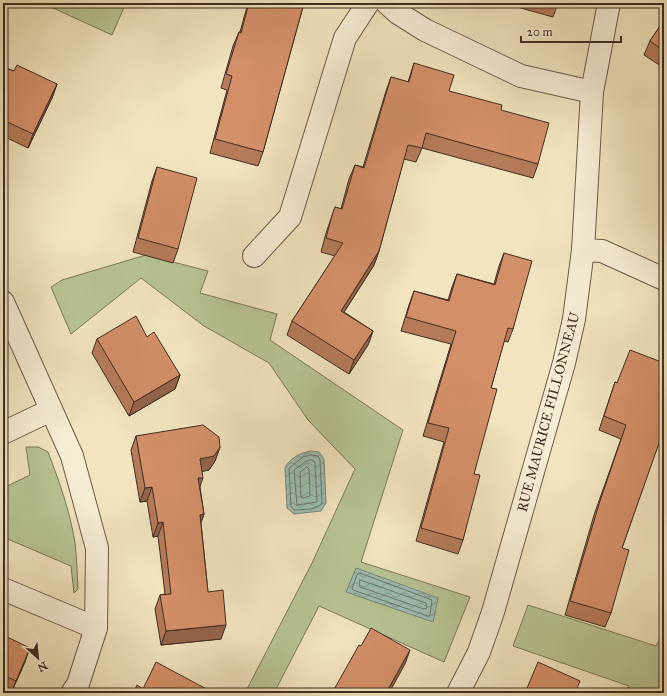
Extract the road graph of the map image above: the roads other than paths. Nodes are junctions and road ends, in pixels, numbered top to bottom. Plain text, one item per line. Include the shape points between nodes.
1 (368, 3) edge
2 (387, 3) edge
3 (609, 3) edge
4 (592, 92) junction
5 (583, 250) junction
6 (254, 256) dead end
7 (664, 279) edge
8 (3, 302) edge
9 (51, 410) junction
10 (3, 433) edge
11 (3, 589) edge
12 (96, 628) junction
13 (72, 693) edge
14 (458, 693) edge

1 - 6 street via 345,38 290,217
2 - 4 street via 425,30 521,76
3 - 4 street, RUE MAURICE FILLONNEAU
4 - 5 street, RUE MAURICE FILLONNEAU
5 - 7 street via 602,251
5 - 14 street, RUE MAURICE FILLONNEAU via 574,319 560,378 493,612 478,652
8 - 9 street
9 - 10 street
9 - 12 street via 72,456 97,548
11 - 12 street
12 - 13 street via 78,684

